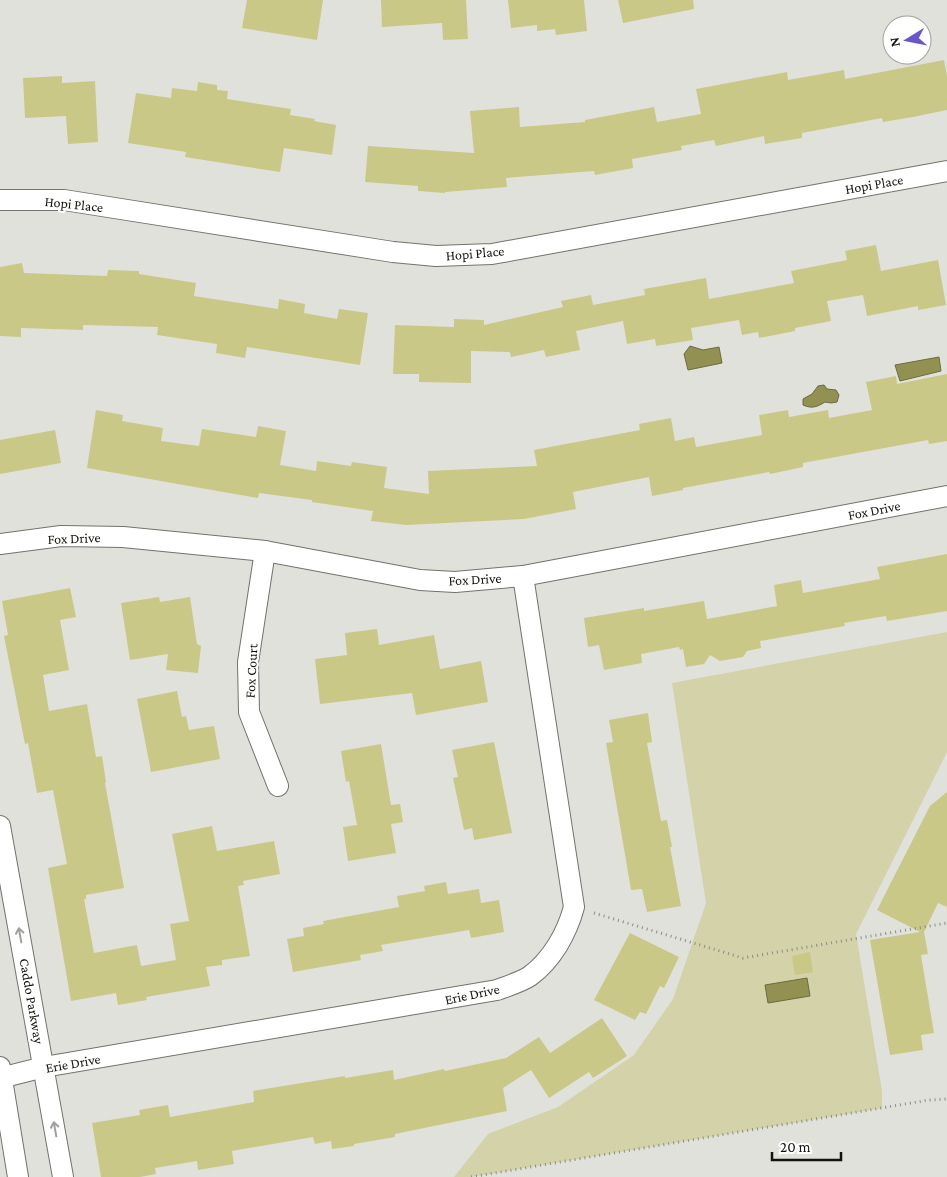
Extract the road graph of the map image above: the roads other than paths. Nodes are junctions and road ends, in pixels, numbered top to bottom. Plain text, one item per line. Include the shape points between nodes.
1 (947, 171) edge
2 (0, 200) edge
3 (947, 496) edge
4 (0, 544) edge
5 (265, 551) junction
6 (523, 576) junction
7 (278, 786) dead end
8 (0, 826) edge
9 (44, 1067) junction
10 (1, 1074) edge
11 (18, 1177) edge
12 (63, 1177) edge

1 - 2 street, Hopi Place via 492,254 436,256 64,200
3 - 6 street, Fox Drive
4 - 5 street, Fox Drive via 61,536 123,537
5 - 6 street, Fox Drive via 420,580 455,582
5 - 7 street, Fox Court via 248,662 249,712
6 - 9 street, Erie Drive via 574,907 555,951 530,976 497,990
9 -> 8 street, Caddo Parkway
9 - 10 street, Erie Drive
12 -> 9 street, Caddo Parkway
10 - 11 street

